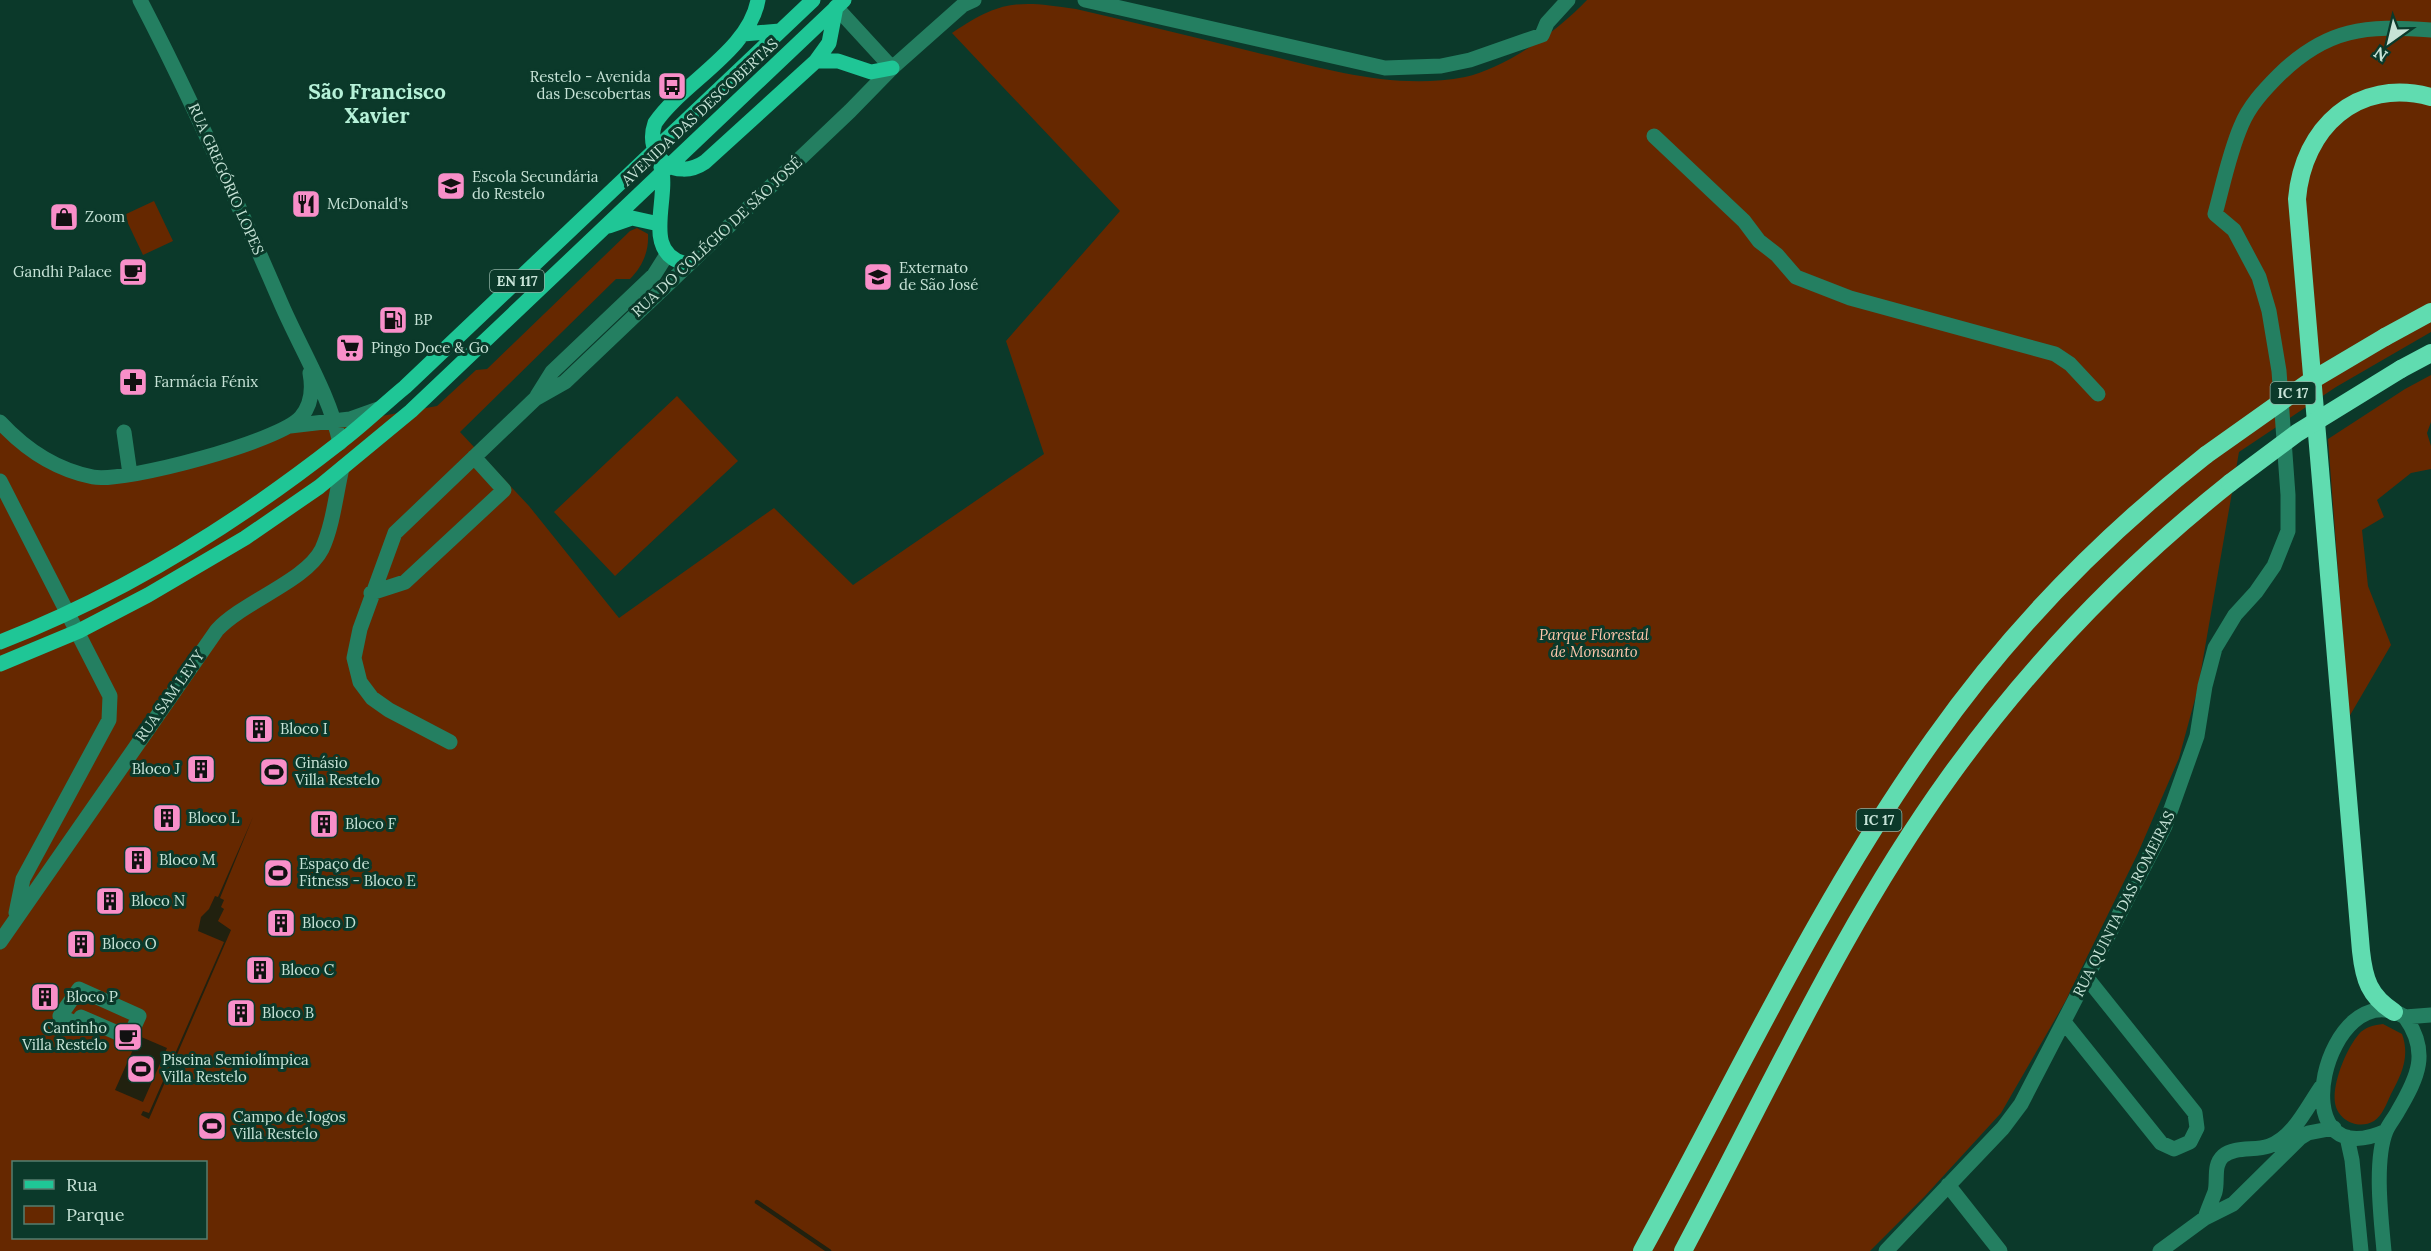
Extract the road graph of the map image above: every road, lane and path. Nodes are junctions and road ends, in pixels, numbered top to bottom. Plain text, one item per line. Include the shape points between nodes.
1 (140, 0) edge
2 (758, 0) edge
3 (813, 0) edge
4 (974, 0) edge
5 (1085, 0) edge
6 (1568, 0) edge
7 (836, 2) edge
8 (2431, 30) edge
9 (780, 31) junction
10 (743, 34) junction
11 (816, 61) junction
12 (892, 68) junction
13 (2431, 97) edge
14 (1654, 136) dead end
15 (661, 162) junction
16 (659, 224) junction
17 (603, 228) junction
18 (666, 256) junction
19 (687, 264) junction
20 (2431, 305) edge
21 (2424, 316) edge
22 (2431, 353) edge
23 (307, 361) junction
24 (2098, 394) dead end
25 (536, 399) junction
26 (378, 409) junction
27 (336, 421) junction
28 (0, 422) edge
29 (287, 427) junction
30 (0, 431) edge
31 (124, 432) dead end
32 (18, 441) junction
33 (340, 443) junction
34 (474, 457) junction
35 (342, 468) junction
36 (130, 474) junction
37 (0, 481) edge
38 (371, 593) junction
39 (69, 611) junction
40 (79, 631) junction
41 (0, 642) edge
42 (0, 664) edge
43 (450, 741) dead end
44 (15, 918) junction
45 (0, 942) edge
46 (2087, 978) junction
47 (2400, 1015) junction
48 (2431, 1016) edge
49 (2064, 1022) junction
50 (129, 1038) joint
51 (2426, 1053) edge
52 (2321, 1088) junction
53 (2386, 1131) junction
54 (2340, 1133) junction
55 (2246, 1150) junction
56 (2257, 1179) junction
57 (1948, 1185) junction
58 (2205, 1218) junction
59 (1642, 1251) edge
60 (1683, 1251) edge
61 (1886, 1251) edge
62 (2000, 1251) edge
63 (2160, 1251) edge
64 (2361, 1251) edge
65 (2384, 1251) edge

1 - 23 street, RUA GREGÓRIO LOPES via 212,145
2 - 10 main road
3 - 9 main road, AVENIDA DAS DESCOBERTAS / EN 117
4 - 12 street, RUA DO COLÉGIO DE SÃO JOSÉ via 963,5
5 - 6 street via 1357,64 1413,68 1470,60 1542,35 1547,23
7 - 11 main road via 829,43
7 - 12 street
7 - 15 main road, AVENIDA DAS DESCOBERTAS
8 - 46 street, RUA QUINTA DAS ROMEIRAS via 2393,27 2324,40 2300,55 2261,93 2242,124 2215,214 2234,230 2259,277 2270,311 2280,382 2288,531 2274,567 2235,615 2215,648 2201,723 2184,778 2156,846
9 - 10 main road
9 - 15 main road, AVENIDA DAS DESCOBERTAS / EN 117
10 - 15 main road via 660,115 651,132
11 - 12 main road via 838,61 871,72
11 - 15 main road via 705,162 688,170
12 - 19 street, RUA DO COLÉGIO DE SÃO JOSÉ
13 - 47 highway via 2406,93 2377,96 2360,101 2334,118 2313,140 2307,153 2297,200 2363,973 2374,996
14 - 24 street via 1744,221 1759,242 1778,255 1796,277 1850,298 2055,354
15 - 16 main road via 664,184
15 - 17 main road, AVENIDA DAS DESCOBERTAS
15 - 26 main road, AVENIDA DAS DESCOBERTAS / EN 117
16 - 17 main road via 632,218
16 - 18 main road via 660,246
17 - 35 main road, AVENIDA DAS DESCOBERTAS via 411,411
18 - 19 main road
18 - 25 street, RUA DO COLÉGIO DE SÃO JOSÉ via 654,274 552,372
19 - 25 street, RUA DO COLÉGIO DE SÃO JOSÉ via 565,382
20 - 21 highway
21 - 59 highway, IC 17, bridge via 2292,393 2206,455 2109,539 2040,608 1982,675 1935,737 1827,905
22 - 60 highway, IC 17, bridge via 2304,428 2230,483 2154,546 2074,625 2017,690 1949,778 1885,877 1830,972
23 - 27 street, RUA GREGÓRIO LOPES
23 - 29 street, RUA GREGÓRIO LOPES via 310,401 301,417
25 - 34 street, RUA DO COLÉGIO DE SÃO JOSÉ
26 - 27 street, RUA GREGÓRIO LOPES
26 - 33 main road, AVENIDA DAS DESCOBERTAS / EN 117
27 - 29 street, RUA GREGÓRIO LOPES
27 - 33 street, RUA GREGÓRIO LOPES
28 - 32 street
29 - 33 street via 325,427 333,431
29 - 36 street, RUA GREGÓRIO LOPES via 231,451
30 - 32 street
31 - 36 street
32 - 36 street, RUA GREGÓRIO LOPES via 58,466 95,477
33 - 35 main road
33 - 39 main road, AVENIDA DAS DESCOBERTAS / EN 117 via 272,493 183,550
34 - 38 street, RUA DO COLÉGIO DE SÃO JOSÉ via 395,533
34 - 38 street via 504,490 405,582
35 - 40 main road, AVENIDA DAS DESCOBERTAS via 245,538
35 - 44 street, RUA SAM LEVY via 321,550 306,567 230,616 217,630
37 - 39 street
38 - 43 street, RUA DO COLÉGIO DE SÃO JOSÉ via 354,658 360,682 372,698 389,710
39 - 40 street
39 - 41 main road, AVENIDA DAS DESCOBERTAS / EN 117
40 - 42 main road, AVENIDA DAS DESCOBERTAS
40 - 44 street via 110,696 109,720 23,879
44 - 45 street, RUA SAM LEVY
46 - 49 street, RUA QUINTA DAS ROMEIRAS
46 - 49 street via 2195,1113 2198,1120 2190,1142 2174,1149 2161,1143
47 - 48 street
47 - 51 street
47 - 52 street via 2367,1011 2348,1024
49 - 57 street, RUA QUINTA DAS ROMEIRAS via 2013,1116
50 - 50 street via 81,1017 77,1024 60,1016 79,989 139,1016
51 - 53 street
52 - 54 street via 2321,1107 2330,1125
52 - 55 street via 2286,1135 2268,1147
53 - 54 street via 2367,1140
53 - 65 street via 2378,1185
54 - 56 street via 2308,1133
54 - 64 street via 2352,1160
55 - 56 street via 2259,1169
55 - 58 street via 2232,1151 2218,1164 2215,1190
56 - 58 street via 2233,1203
57 - 61 street, RUA QUINTA DAS ROMEIRAS
57 - 62 street
58 - 63 street

